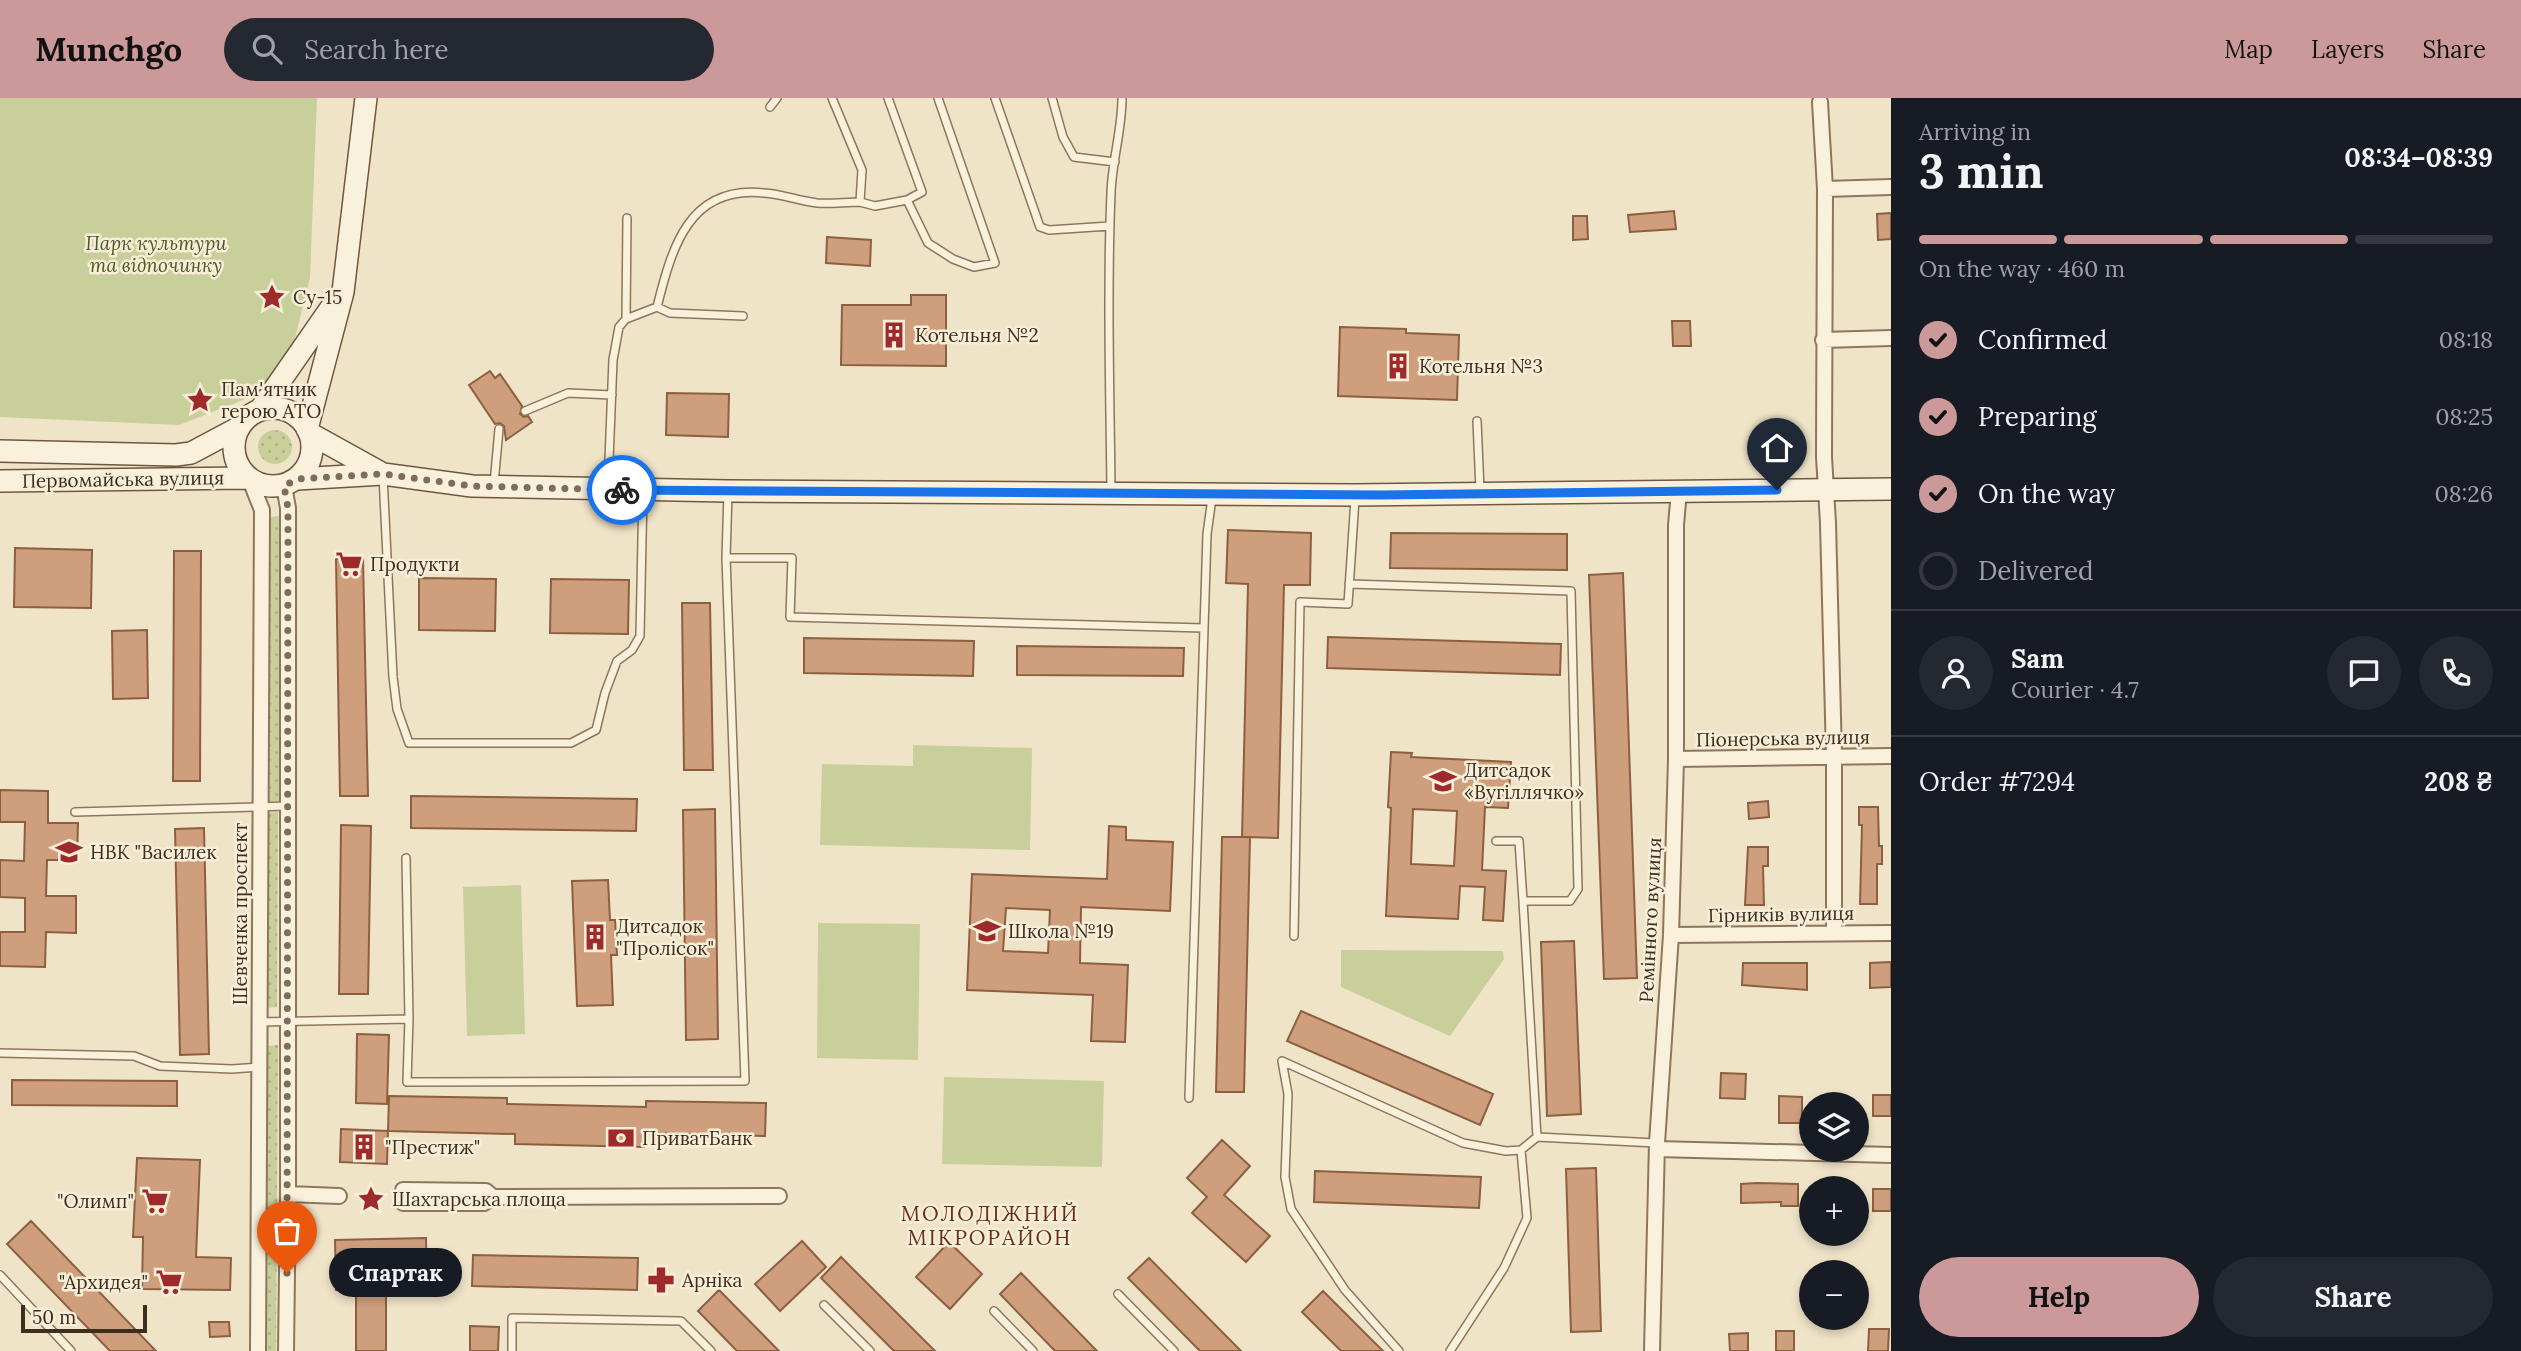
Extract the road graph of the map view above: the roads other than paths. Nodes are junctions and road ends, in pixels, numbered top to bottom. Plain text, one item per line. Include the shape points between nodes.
1 (366, 98) edge
2 (777, 98) edge
3 (832, 98) edge
4 (888, 98) edge
5 (938, 98) edge
6 (995, 98) edge
7 (1052, 98) edge
8 (1122, 98) edge
9 (1820, 102) dead end
10 (771, 107) dead end
11 (1115, 162) junction
12 (1891, 187) edge
13 (1825, 188) junction
14 (907, 200) junction
15 (860, 202) junction
16 (627, 218) dead end
17 (1111, 226) junction
18 (343, 292) junction
19 (657, 307) junction
20 (743, 316) dead end
21 (626, 319) junction
22 (1891, 338) edge
23 (1824, 340) junction
24 (612, 396) junction
25 (260, 410) junction
26 (525, 411) dead end
27 (1477, 421) dead end
28 (238, 428) junction
29 (499, 429) dead end
30 (308, 431) junction
31 (0, 451) edge
32 (383, 474) junction
33 (248, 479) junction
34 (0, 481) edge
35 (290, 482) junction
36 (493, 486) junction
37 (1826, 489) junction
38 (1891, 489) edge
39 (608, 490) junction
40 (643, 490) junction
41 (727, 491) junction
42 (1679, 491) junction
43 (1111, 492) junction
44 (1212, 494) junction
45 (1480, 494) junction
46 (1355, 495) junction
47 (726, 558) junction
48 (1349, 584) junction
49 (1204, 628) junction
50 (1834, 756) junction
51 (1891, 756) edge
52 (1676, 759) junction
53 (288, 806) junction
54 (260, 807) junction
55 (75, 812) dead end
56 (1496, 841) dead end
57 (406, 858) dead end
58 (1523, 901) junction
59 (1834, 932) junction
60 (1891, 933) edge
61 (1671, 935) junction
62 (1294, 936) dead end
63 (409, 1019) junction
64 (287, 1021) junction
65 (259, 1022) junction
66 (0, 1053) edge
67 (259, 1067) junction
68 (1189, 1098) dead end
69 (1536, 1137) junction
70 (1657, 1146) junction
71 (1521, 1150) junction
72 (1891, 1155) edge
73 (288, 1194) junction
74 (339, 1196) dead end
75 (403, 1196) dead end
76 (779, 1196) dead end
77 (0, 1275) edge
78 (1118, 1294) dead end
79 (824, 1305) dead end
80 (994, 1311) dead end
81 (71, 1351) edge
82 (258, 1351) edge
83 (286, 1351) edge
84 (512, 1351) edge
85 (711, 1351) edge
86 (870, 1351) edge
87 (1032, 1351) edge
88 (1174, 1351) edge
89 (1399, 1351) edge
90 (1450, 1351) edge
91 (1652, 1351) edge

1 - 18 main road
2 - 10 lane
3 - 15 lane via 862,170
4 - 14 lane via 922,192
5 - 14 lane via 995,263 974,267 928,243
6 - 17 lane via 1040,227
7 - 11 lane via 1074,157
8 - 11 lane
9 - 13 street
11 - 17 lane
12 - 13 street
13 - 23 street
14 - 15 lane via 875,206
15 - 19 lane via 816,203 763,192 725,194 700,208 685,226
16 - 21 lane
17 - 43 lane
18 - 25 main road
18 - 30 main road
19 - 20 lane via 670,313
19 - 21 lane
21 - 24 lane via 613,360
22 - 23 street
23 - 37 street
24 - 26 lane via 568,393
24 - 39 lane
25 - 28 main road via 247,416
25 - 30 main road via 289,411
27 - 45 lane
28 - 31 main road, Первомайська вулиця via 184,454
28 - 33 main road via 233,445 236,463
29 - 36 lane
30 - 32 main road
30 - 35 main road via 312,454 306,468
32 - 35 main road
32 - 36 main road
32 - 40 lane via 393,677 397,709 409,743 571,743 596,730 617,660 632,650 640,636
33 - 34 main road, Первомайська вулиця
33 - 35 main road via 264,486
33 - 54 street, Шевченка проспект via 262,510
35 - 53 street
36 - 39 main road
37 - 38 main road
37 - 42 main road
37 - 50 street
39 - 40 main road
40 - 41 main road
41 - 43 main road
41 - 47 lane
42 - 45 main road
42 - 52 street, Ремінного вулиця
43 - 44 main road
44 - 46 main road
44 - 49 lane
45 - 46 main road
46 - 48 lane
47 - 49 lane via 792,558 790,617
47 - 63 lane via 745,1081 407,1082
48 - 58 lane via 1571,591 1578,889 1570,901
48 - 62 lane via 1348,604 1300,602
49 - 68 lane
50 - 51 street, Піонерська вулиця
50 - 52 street, Піонерська вулиця
50 - 59 street
52 - 61 street, Ремінного вулиця
53 - 54 lane
53 - 64 street
54 - 55 lane
54 - 65 street, Шевченка проспект
56 - 58 lane via 1519,841
57 - 63 lane
58 - 69 lane
59 - 60 street, Гірників вулиця
59 - 61 street, Гірників вулиця
61 - 70 street, Ремінного вулиця
63 - 64 lane
64 - 65 lane
64 - 73 street
65 - 67 street, Шевченка проспект
66 - 67 lane via 134,1056 160,1066
67 - 82 street, Шевченка проспект
69 - 70 lane
69 - 71 lane
70 - 72 street
70 - 91 street, Ремінного вулиця
71 - 89 lane via 1463,1143 1282,1061 1288,1094 1285,1177 1291,1209 1345,1290
71 - 90 lane via 1527,1218 1504,1268
73 - 74 street
73 - 83 street
75 - 76 street via 486,1191 493,1197
77 - 81 lane
78 - 88 lane
79 - 86 lane
80 - 87 lane
84 - 85 lane via 512,1318 681,1321

